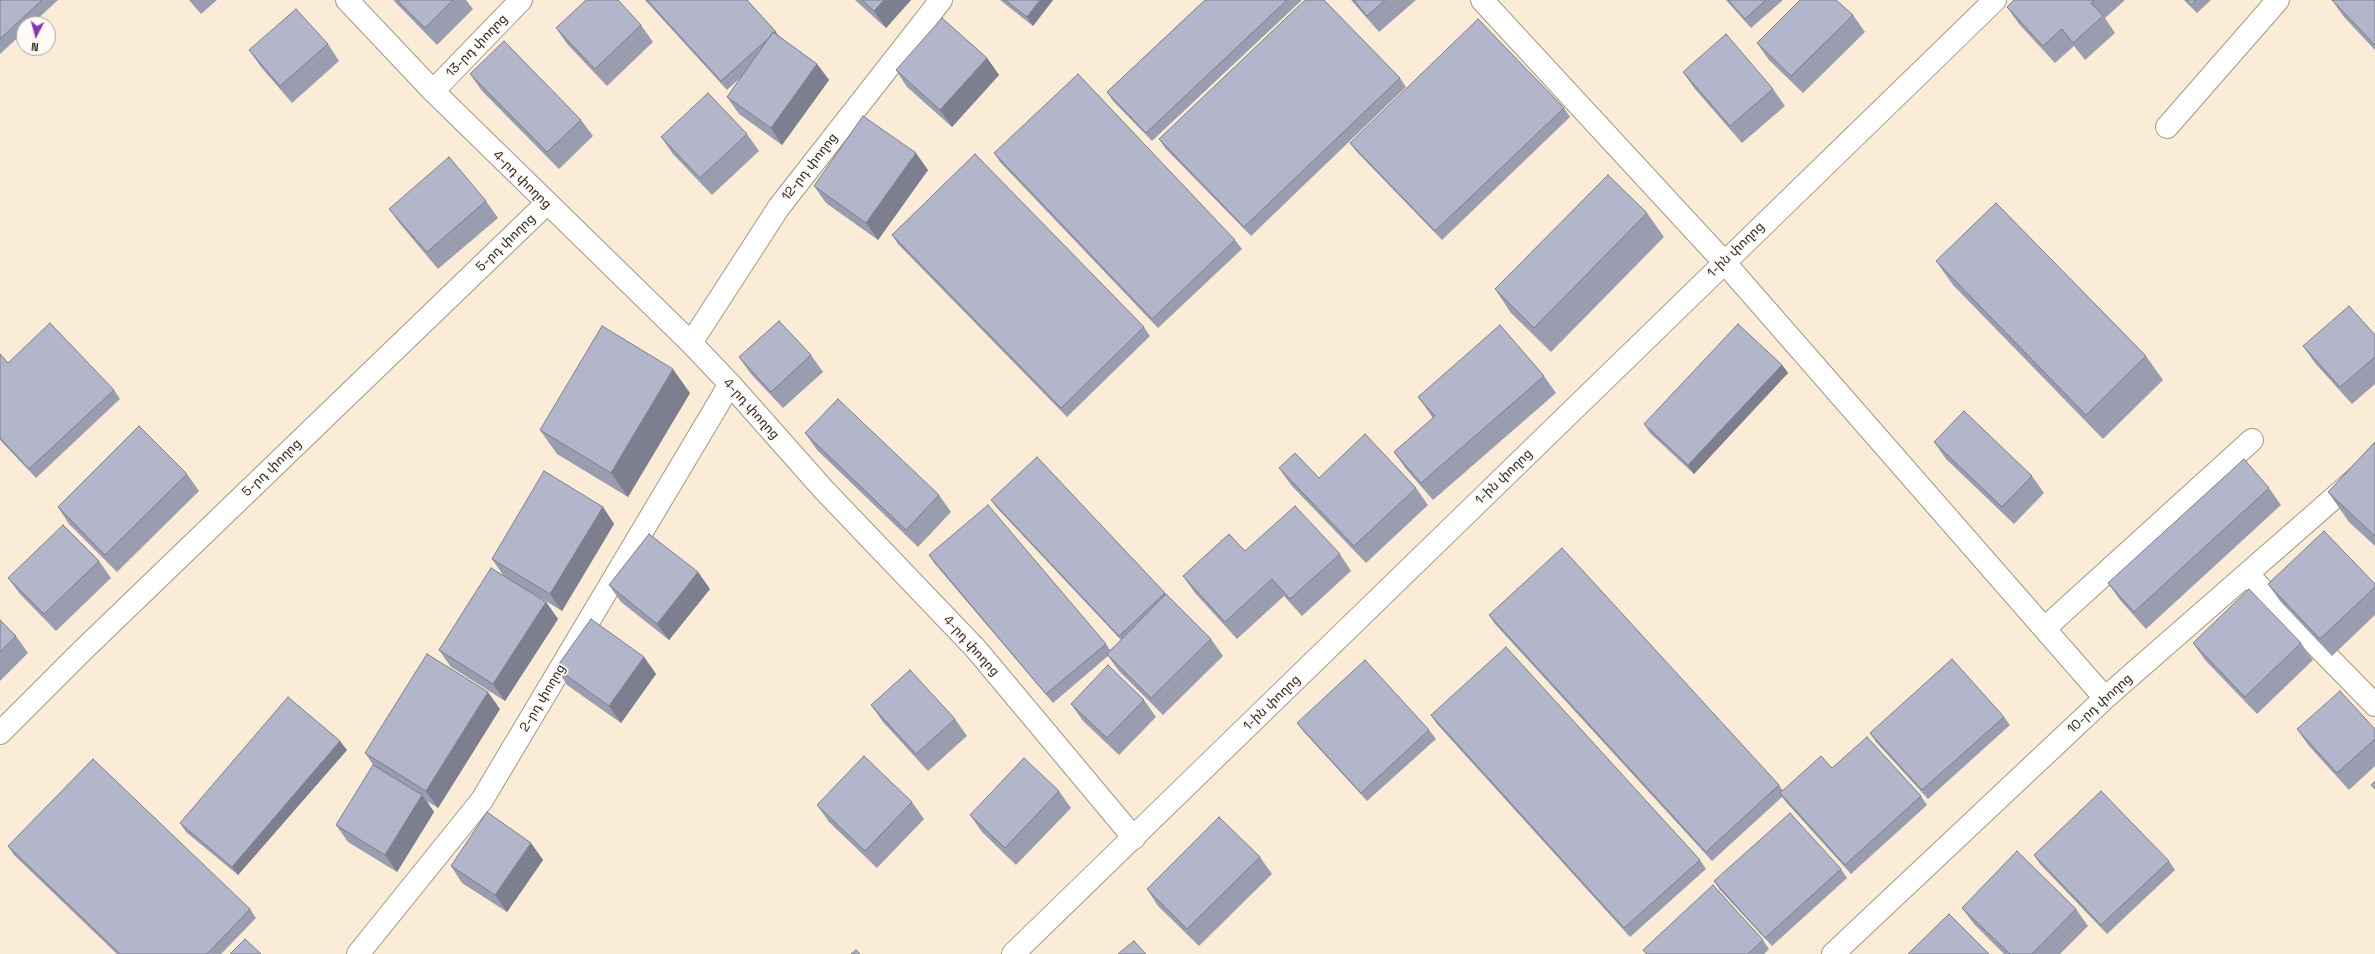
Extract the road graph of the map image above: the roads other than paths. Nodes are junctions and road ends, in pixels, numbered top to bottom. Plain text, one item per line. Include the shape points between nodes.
1 (347, 0) edge
2 (521, 0) edge
3 (941, 0) edge
4 (1482, 0) edge
5 (1995, 0) edge
6 (2278, 0) edge
7 (433, 92) junction
8 (2167, 127) dead end
9 (546, 204) junction
10 (1724, 262) junction
11 (691, 343) junction
12 (730, 384) junction
13 (2252, 440) dead end
14 (2375, 462) edge
15 (2247, 574) junction
16 (2044, 628) junction
17 (2105, 698) junction
18 (2375, 705) edge
19 (0, 734) edge
20 (1134, 838) junction
21 (358, 954) edge
22 (1013, 954) edge
23 (1833, 954) edge

1 - 7 street, 4-րդ փողոց
2 - 7 street, 13-րդ փողոց
3 - 11 street, 12-րդ փողոց via 779,207
4 - 10 street
5 - 10 street, 1-ին փողոց
6 - 8 street
7 - 9 street, 4-րդ փողոց
9 - 11 street, 4-րդ փողոց
9 - 19 street, 5-րդ փողոց via 81,652
10 - 16 street
10 - 20 street, 1-ին փողոց
11 - 12 street, 4-րդ փողոց
12 - 20 street, 4-րդ փողոց via 824,490 976,649
12 - 21 street, 2-րդ փողոց via 482,800
13 - 16 street
14 - 15 street, 10-րդ փողոց
15 - 17 street, 10-րդ փողոց
15 - 18 street
16 - 17 street
17 - 23 street, 10-րդ փողոց
20 - 22 street, 1-ին փողոց

